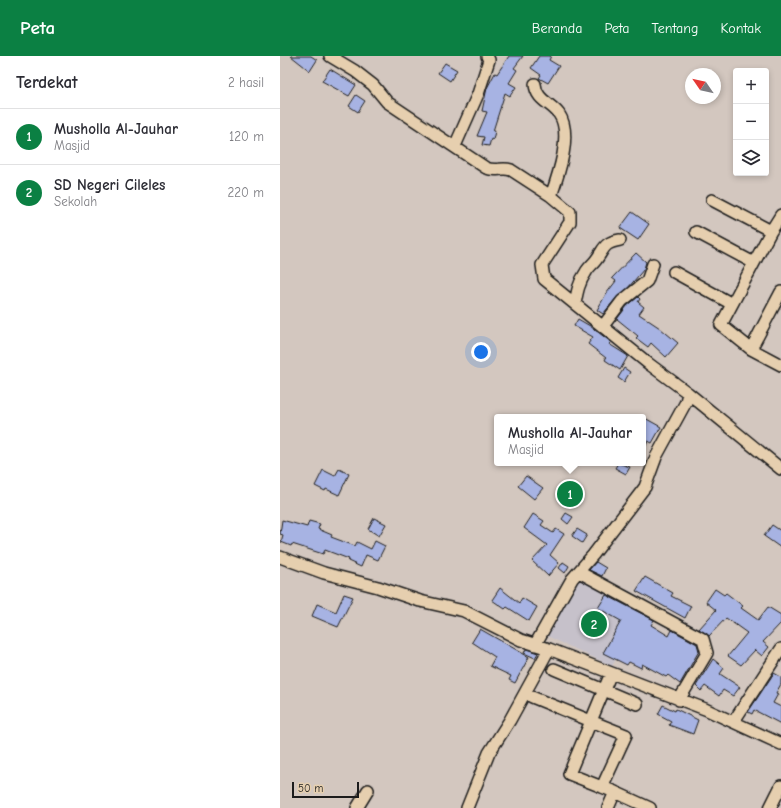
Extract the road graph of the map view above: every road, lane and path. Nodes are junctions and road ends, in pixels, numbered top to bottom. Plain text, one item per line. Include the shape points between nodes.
1 (330, 56) edge
2 (487, 56) edge
3 (536, 84) dead end
4 (455, 146) junction
5 (551, 196) junction
6 (712, 200) dead end
7 (781, 215) edge
8 (771, 231) junction
9 (696, 232) dead end
10 (620, 240) dead end
11 (754, 263) junction
12 (653, 264) dead end
13 (674, 272) dead end
14 (781, 292) edge
15 (575, 304) junction
16 (732, 304) junction
17 (603, 326) junction
18 (751, 349) junction
19 (781, 365) edge
20 (688, 393) junction
21 (781, 469) edge
22 (280, 557) edge
23 (579, 572) junction
24 (781, 640) edge
25 (781, 644) edge
26 (534, 645) junction
27 (549, 649) junction
28 (781, 649) edge
29 (554, 669) dead end
30 (611, 673) junction
31 (604, 690) junction
32 (532, 697) dead end
33 (679, 700) junction
34 (637, 704) dead end
35 (591, 721) junction
36 (734, 721) junction
37 (781, 744) edge
38 (781, 786) edge
39 (602, 787) junction
40 (368, 790) dead end
41 (615, 792) junction
42 (357, 808) edge
43 (467, 808) edge
44 (608, 808) edge
45 (650, 808) edge
46 (770, 808) edge

1 - 4 street via 373,85 387,102
2 - 4 street via 489,60 478,94
3 - 5 street via 538,95 559,114 563,123 561,168
4 - 5 street via 486,168 495,172 511,170
5 - 15 street via 570,212 571,217 542,266 542,275
6 - 8 street
7 - 8 street
8 - 11 street
9 - 11 street
10 - 15 street via 612,241 602,249 586,271 579,284
11 - 16 street
12 - 17 street via 647,281 622,301
13 - 16 street
14 - 18 street
15 - 17 street
16 - 18 street via 721,325
17 - 20 street
18 - 19 street
20 - 21 street
20 - 23 street via 686,402 635,502
22 - 26 street via 324,573 464,611
23 - 26 street via 572,579
23 - 33 street via 703,639 707,653
24 - 25 street
26 - 27 street
27 - 30 street
27 - 43 street via 489,753
28 - 36 street
29 - 31 street
30 - 31 street
30 - 33 street
31 - 34 street
31 - 35 street
32 - 35 street
33 - 36 street
35 - 39 street via 570,774
35 - 39 street via 626,735
36 - 37 street
38 - 46 street
39 - 41 street
40 - 42 street
41 - 44 street
41 - 45 street

